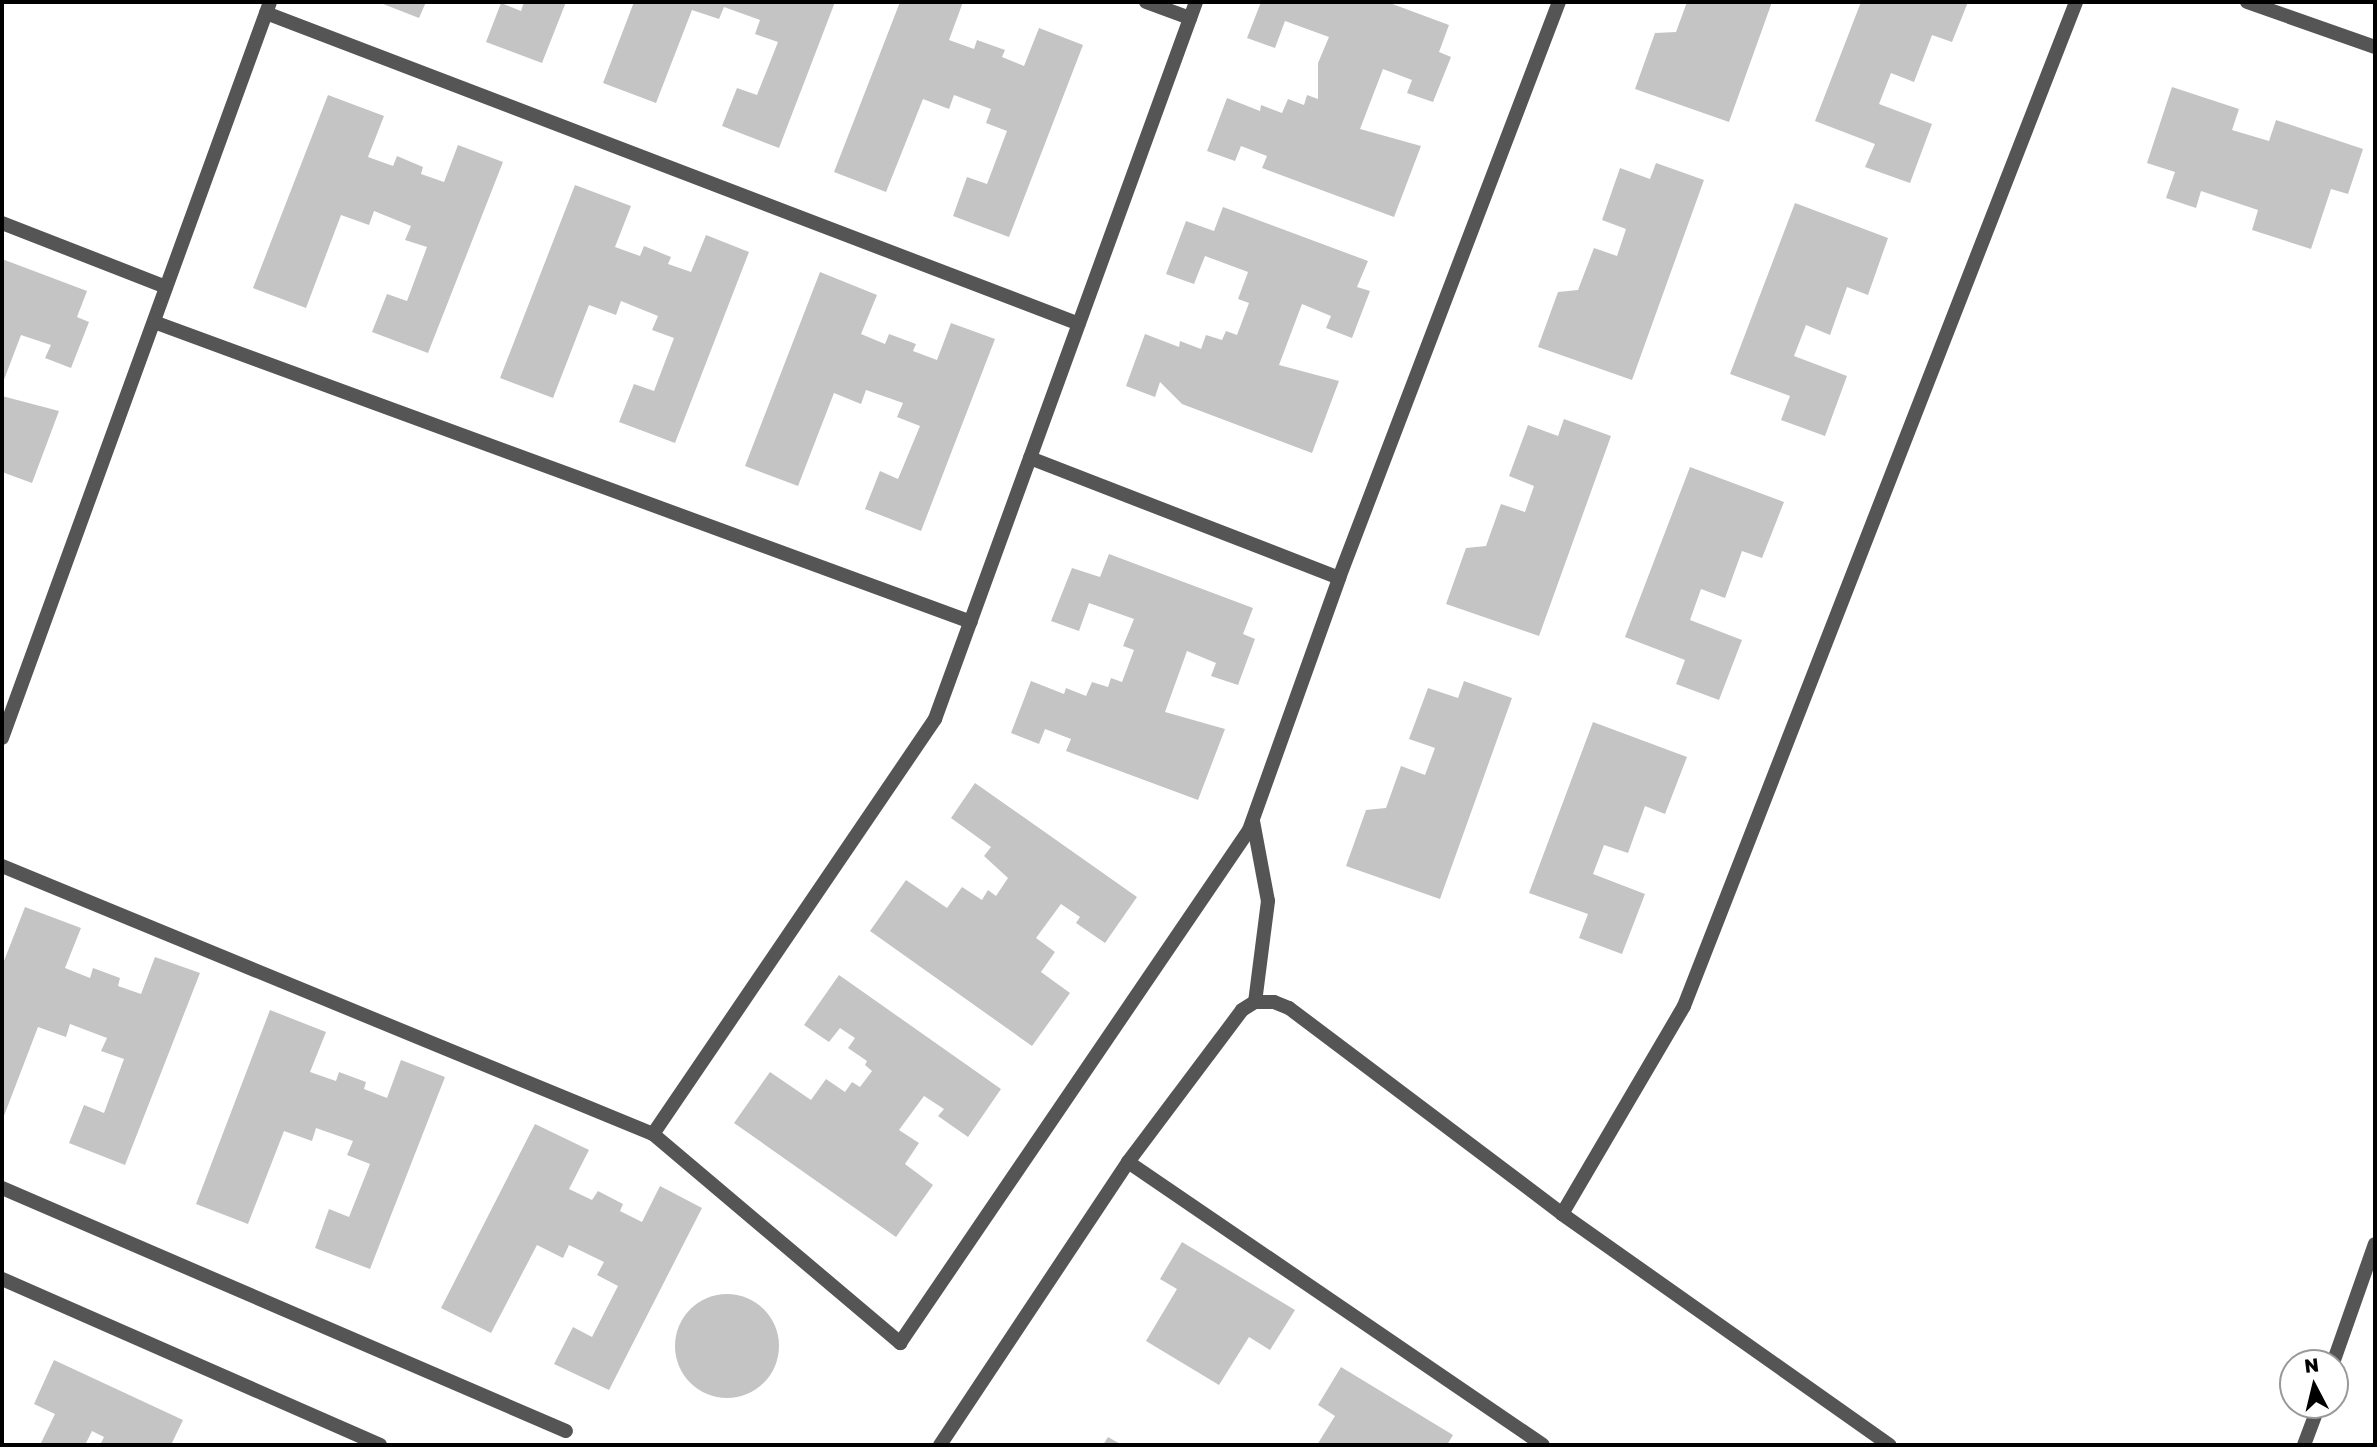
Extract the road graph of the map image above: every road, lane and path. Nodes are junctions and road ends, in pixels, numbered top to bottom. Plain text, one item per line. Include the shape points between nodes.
1 (1146, 2) edge
2 (1196, 2) edge
3 (1559, 2) edge
4 (2076, 2) edge
5 (2247, 2) edge
6 (268, 7) edge
7 (1190, 18) junction
8 (2375, 47) edge
9 (2, 223) edge
10 (166, 287) junction
11 (154, 322) junction
12 (1079, 324) junction
13 (1030, 458) junction
14 (1339, 578) junction
15 (971, 622) junction
16 (2, 737) edge
17 (1252, 821) junction
18 (2, 866) edge
19 (1255, 1002) junction
20 (653, 1133) junction
21 (1128, 1162) junction
22 (2, 1188) edge
23 (1562, 1214) junction
24 (2375, 1244) edge
25 (2, 1279) edge
26 (2338, 1349) edge
27 (2314, 1419) edge
28 (566, 1431) dead end
29 (380, 1445) edge
30 (940, 1445) edge
31 (1543, 1445) edge
32 (1890, 1445) edge
33 (2304, 1445) edge

1 - 7 lane
2 - 7 lane
3 - 14 lane
4 - 23 lane via 1684,1006
5 - 8 lane
6 - 10 lane
6 - 12 lane
7 - 12 lane
9 - 10 lane
10 - 11 lane
11 - 15 lane
11 - 16 lane
12 - 13 lane
13 - 14 lane
13 - 15 lane
14 - 17 lane
15 - 20 lane via 935,719
17 - 19 lane via 1268,901
17 - 20 lane via 900,1343
18 - 20 lane
19 - 21 lane via 1242,1010
19 - 23 lane via 1274,1002 1289,1009
21 - 30 lane
21 - 31 lane
22 - 28 lane
23 - 32 lane
24 - 26 lane
25 - 29 lane
27 - 33 lane

